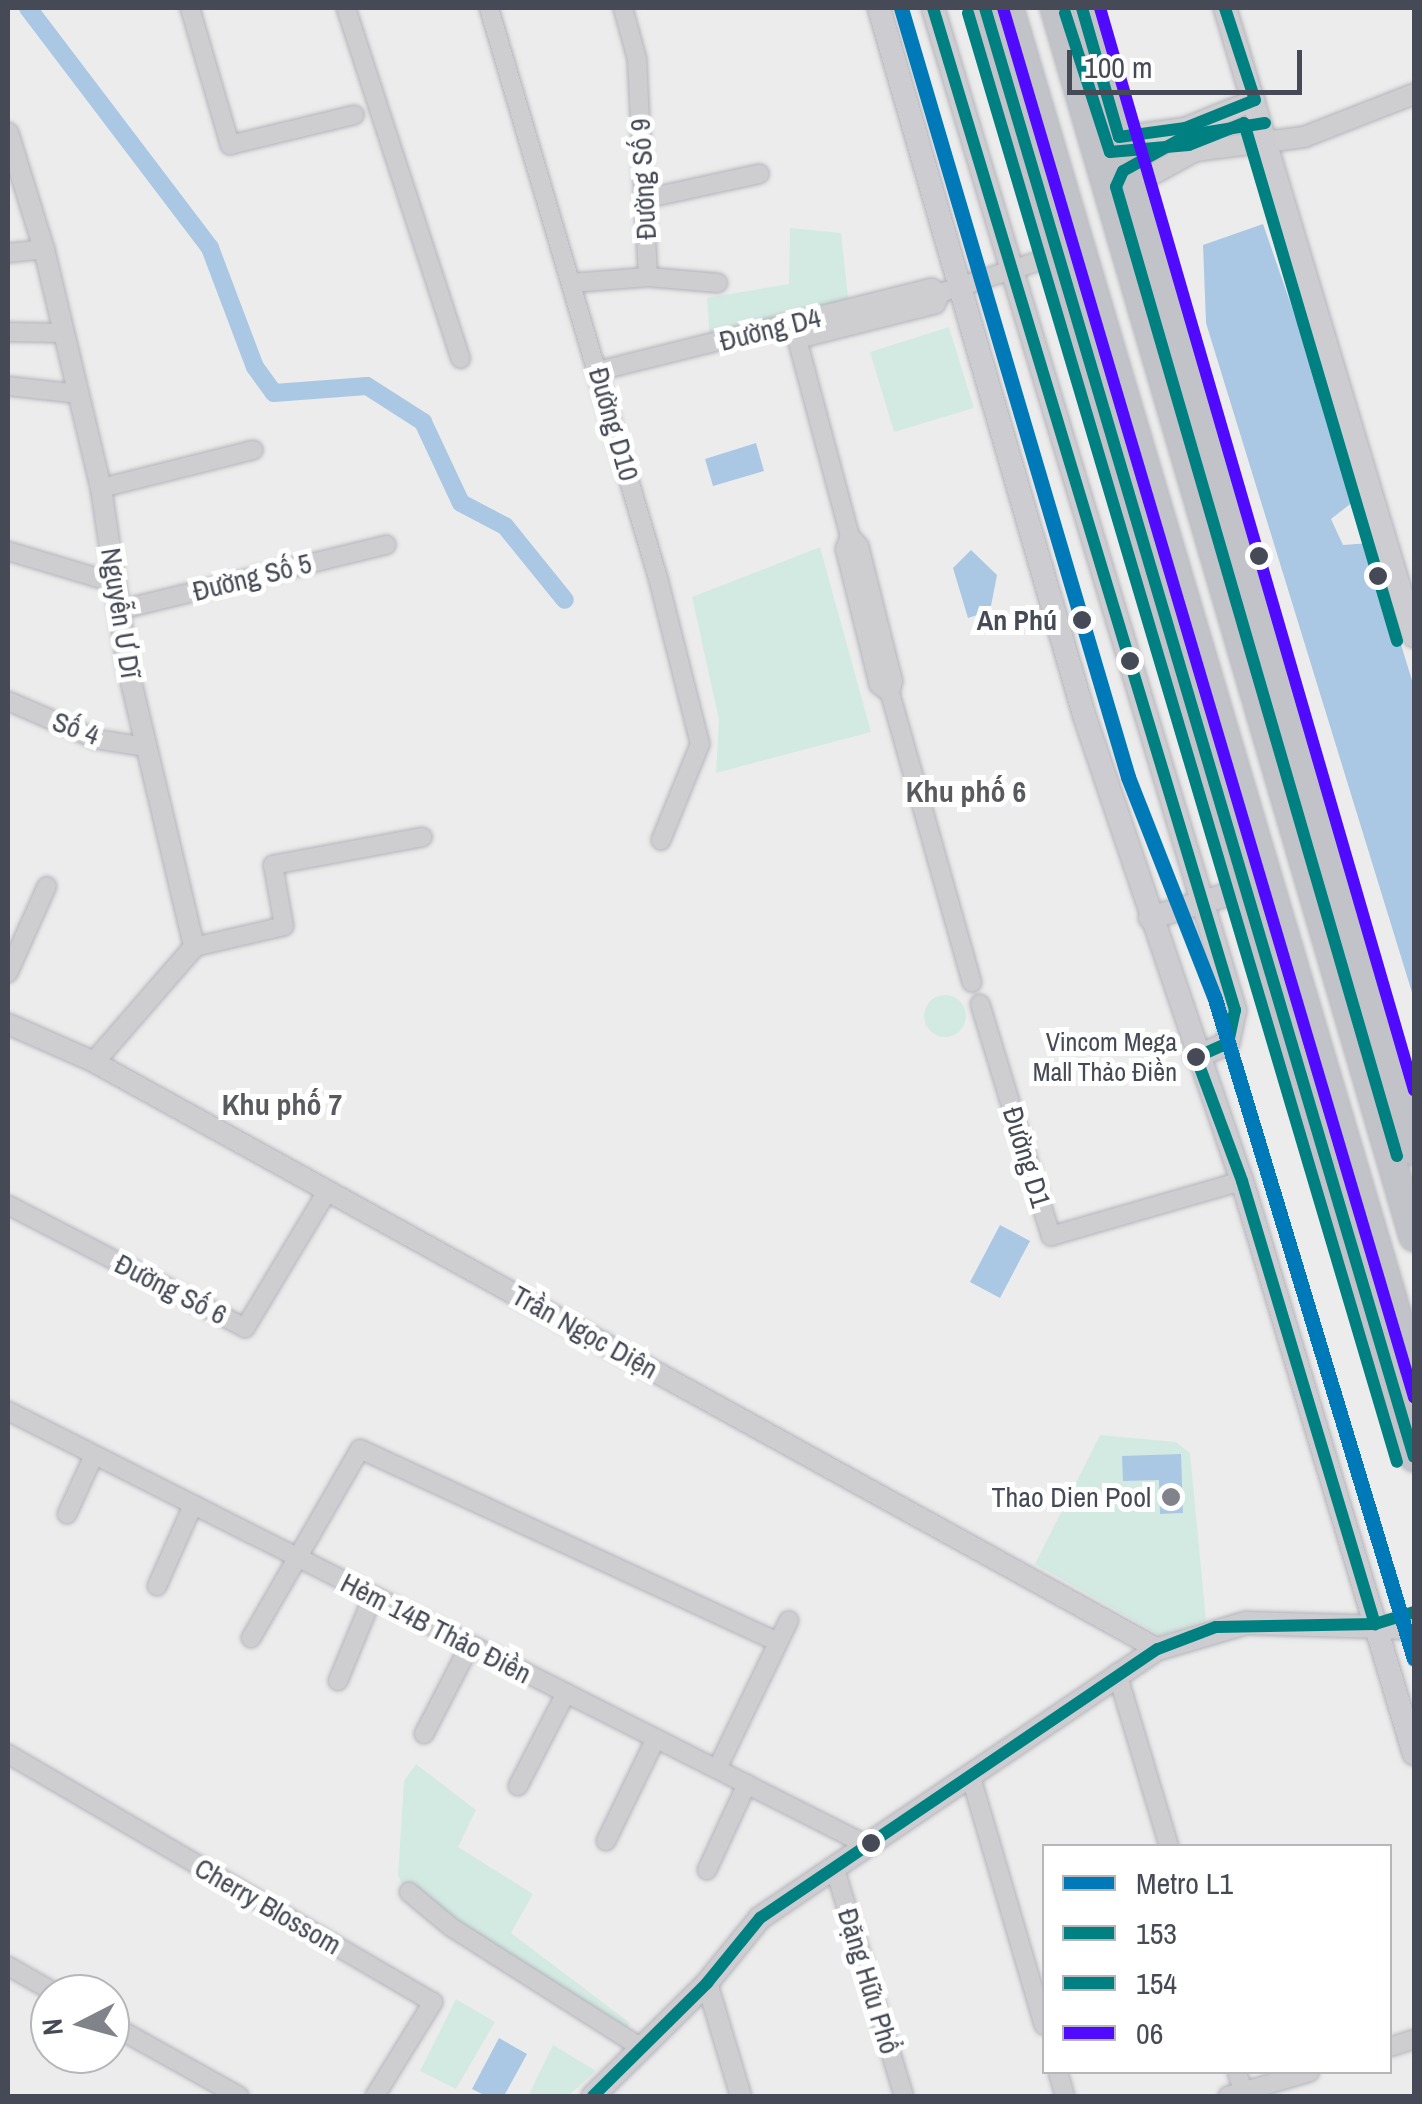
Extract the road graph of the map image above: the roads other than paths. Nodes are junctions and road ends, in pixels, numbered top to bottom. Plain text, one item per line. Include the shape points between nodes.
1 (190, 8) edge
2 (346, 8) edge
3 (490, 8) edge
4 (623, 8) edge
5 (879, 8) edge
6 (933, 8) edge
7 (985, 8) edge
8 (1010, 8) edge
9 (1055, 8) edge
10 (1082, 8) edge
11 (1225, 8) edge
12 (1414, 94) edge
13 (1255, 100) junction
14 (354, 115) dead end
15 (8, 133) edge
16 (1119, 137) junction
17 (1268, 140) junction
18 (759, 174) dead end
19 (1133, 186) junction
20 (644, 199) junction
21 (44, 249) junction
22 (8, 253) edge
23 (1058, 255) junction
24 (1012, 270) junction
25 (648, 278) junction
26 (572, 283) junction
27 (718, 284) dead end
28 (950, 290) junction
29 (8, 332) edge
30 (795, 332) junction
31 (64, 333) junction
32 (461, 359) dead end
33 (598, 371) junction
34 (8, 386) edge
35 (78, 394) junction
36 (253, 450) dead end
37 (101, 488) junction
38 (386, 545) dead end
39 (8, 550) edge
40 (115, 582) junction
41 (119, 610) junction
42 (1414, 630) edge
43 (8, 701) edge
44 (146, 747) junction
45 (422, 837) dead end
46 (662, 840) dead end
47 (47, 886) dead end
48 (1246, 889) junction
49 (1201, 902) junction
50 (1150, 918) junction
51 (194, 946) junction
52 (8, 973) edge
53 (972, 983) dead end
54 (980, 1004) dead end
55 (8, 1024) edge
56 (1196, 1057) junction
57 (94, 1062) junction
58 (1414, 1150) edge
59 (1242, 1181) junction
60 (328, 1190) junction
61 (8, 1205) edge
62 (1414, 1238) edge
63 (1414, 1373) edge
64 (8, 1412) edge
65 (94, 1455) junction
66 (1414, 1457) edge
67 (193, 1505) junction
68 (68, 1514) dead end
69 (298, 1558) junction
70 (157, 1586) dead end
71 (373, 1596) junction
72 (1414, 1612) edge
73 (788, 1620) dead end
74 (1375, 1624) junction
75 (1414, 1628) edge
76 (251, 1638) dead end
77 (778, 1642) junction
78 (470, 1644) junction
79 (1158, 1648) junction
80 (1117, 1674) junction
81 (338, 1681) dead end
82 (566, 1693) junction
83 (424, 1734) dead end
84 (656, 1738) junction
85 (8, 1754) edge
86 (1414, 1754) edge
87 (717, 1769) junction
88 (970, 1774) junction
89 (747, 1784) junction
90 (518, 1786) dead end
91 (606, 1841) dead end
92 (865, 1844) junction
93 (1169, 1844) edge
94 (834, 1866) junction
95 (707, 1870) dead end
96 (409, 1892) dead end
97 (8, 1966) edge
98 (30, 1979) edge
99 (707, 1983) junction
100 (1042, 2018) edge
101 (130, 2035) edge
102 (640, 2047) junction
103 (1304, 2074) edge
104 (1239, 2095) edge
105 (239, 2096) edge
106 (375, 2096) edge
107 (593, 2096) edge
108 (741, 2096) edge
109 (904, 2096) edge

1 - 14 street via 230,145
2 - 32 street
3 - 26 street, Đường D10
4 - 20 street, Đường Số 9 via 638,60
5 - 28 main road
6 - 24 main road
7 - 23 highway
8 - 63 highway
9 - 62 highway
10 - 16 highway
11 - 13 main road
12 - 17 street via 1334,128
13 - 16 street via 1185,128
13 - 17 main road
15 - 21 street, Nguyễn Ư Dĩ
16 - 19 highway
17 - 19 street via 1178,157
17 - 42 main road
18 - 20 street
19 - 58 highway
20 - 25 street, Đường Số 9
21 - 22 street
21 - 31 street, Nguyễn Ư Dĩ
23 - 24 street, Đường D4
23 - 48 highway
24 - 28 street, Đường D4
24 - 49 main road
25 - 26 street, Đường Số 9
25 - 27 street
26 - 33 street, Đường D10
28 - 30 street, Đường D4 via 936,304 893,306
28 - 50 main road
29 - 31 street
30 - 33 street, Đường D4
30 - 53 street via 850,536 845,550 879,685 890,693
31 - 35 street, Nguyễn Ư Dĩ
33 - 46 street, Đường D10 via 700,744
34 - 35 street
35 - 37 street, Nguyễn Ư Dĩ
36 - 37 street
37 - 40 street, Nguyễn Ư Dĩ
38 - 41 street, Đường Số 5
39 - 40 street
40 - 41 street, Nguyễn Ư Dĩ
41 - 44 street, Nguyễn Ư Dĩ
43 - 44 street, Số 4 via 96,738
44 - 51 street, Nguyễn Ư Dĩ
45 - 51 street via 273,866 284,926
47 - 52 street
48 - 49 main road
48 - 66 highway
49 - 50 main road
49 - 56 main road via 1237,1018 1228,1044
50 - 56 main road
51 - 57 street
54 - 59 street, Đường D1 via 1052,1236
55 - 57 street, Trần Ngọc Diện
56 - 59 main road
57 - 60 street, Trần Ngọc Diện
59 - 74 main road
60 - 61 street, Đường Số 6 via 245,1328
60 - 79 street, Trần Ngọc Diện
64 - 65 street, Hẻm 14B Thảo Điền
65 - 67 street, Hẻm 14B Thảo Điền
65 - 68 street
67 - 69 street, Hẻm 14B Thảo Điền
67 - 70 street
69 - 71 street, Hẻm 14B Thảo Điền
69 - 76 street
69 - 77 street via 360,1449
71 - 78 street, Hẻm 14B Thảo Điền
71 - 81 street
72 - 74 main road
73 - 77 street
74 - 75 main road
74 - 79 main road via 1246,1623
74 - 86 main road
77 - 87 street
78 - 82 street, Hẻm 14B Thảo Điền
78 - 83 street
79 - 80 main road
80 - 88 main road
80 - 93 street
82 - 84 street, Hẻm 14B Thảo Điền
82 - 90 street
84 - 87 street, Hẻm 14B Thảo Điền
84 - 91 street
85 - 106 street, Cherry Blossom via 433,2002
87 - 89 street, Hẻm 14B Thảo Điền
88 - 92 main road
88 - 100 street
89 - 92 street, Hẻm 14B Thảo Điền
89 - 95 street
92 - 94 main road
94 - 99 main road via 760,1918
94 - 109 street, Đặng Hữu Phổ
96 - 102 street via 451,1927
97 - 98 street
99 - 102 main road
99 - 108 street
101 - 105 street
102 - 107 main road
103 - 104 street

